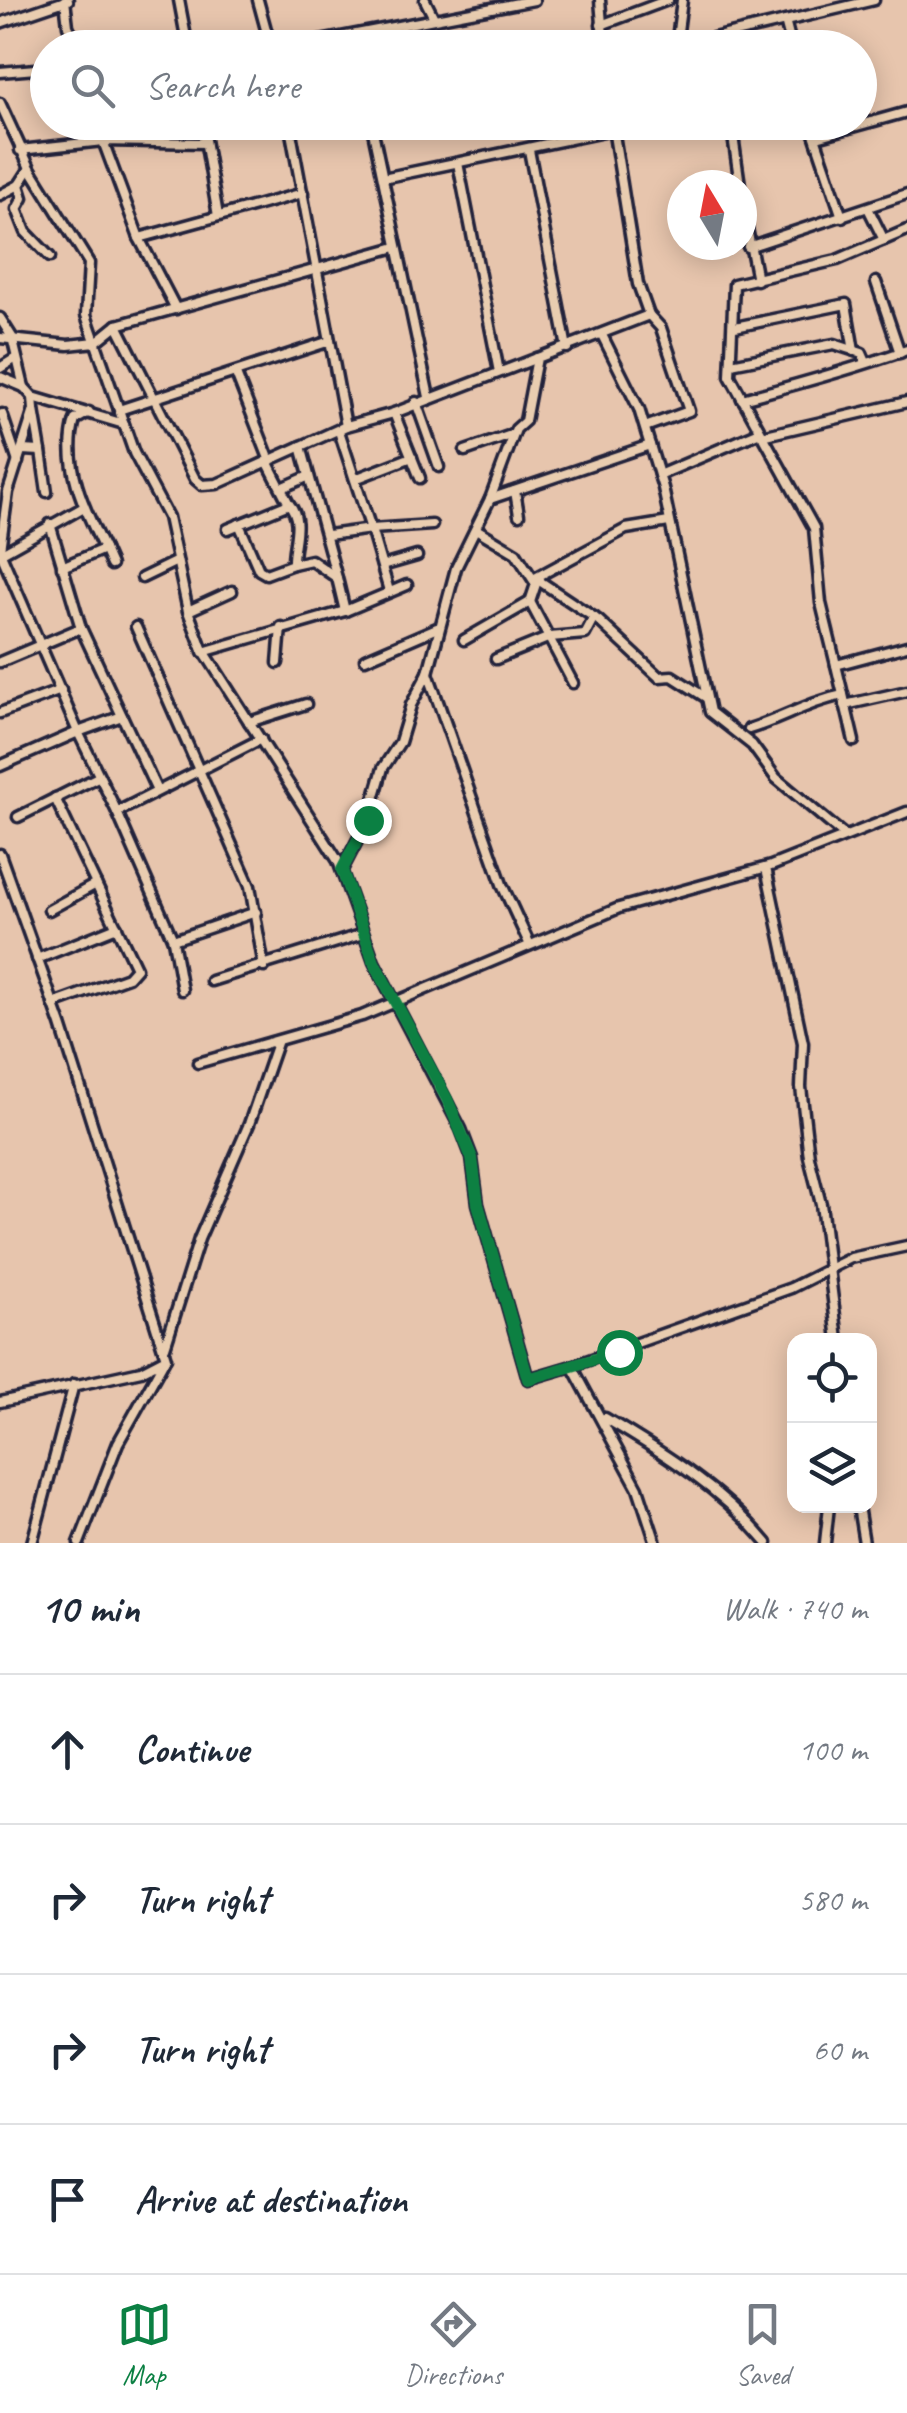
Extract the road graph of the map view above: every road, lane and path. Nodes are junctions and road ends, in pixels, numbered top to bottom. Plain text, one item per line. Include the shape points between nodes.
1 (66, 0) edge
2 (180, 0) edge
3 (259, 0) edge
4 (425, 0) edge
5 (460, 0) edge
6 (534, 0) edge
7 (600, 0) edge
8 (668, 0) edge
9 (682, 0) edge
10 (874, 0) edge
11 (863, 1) edge
12 (505, 2) edge
13 (460, 14) junction
14 (434, 18) junction
15 (785, 21) junction
16 (0, 24) edge
17 (600, 25) junction
18 (70, 30) edge
19 (185, 30) edge
20 (266, 30) edge
21 (382, 30) edge
22 (601, 30) edge
23 (674, 30) edge
24 (758, 30) edge
25 (787, 30) edge
26 (30, 70) edge
27 (0, 72) edge
28 (1, 108) edge
29 (907, 112) edge
30 (877, 118) edge
31 (205, 140) edge
32 (293, 140) edge
33 (376, 140) edge
34 (571, 140) edge
35 (615, 140) edge
36 (734, 140) edge
37 (819, 140) edge
38 (103, 142) junction
39 (205, 143) junction
40 (20, 150) junction
41 (529, 150) junction
42 (458, 162) junction
43 (30, 168) junction
44 (738, 170) edge
45 (383, 178) junction
46 (19, 185) junction
47 (303, 193) junction
48 (907, 194) edge
49 (0, 195) edge
50 (868, 208) junction
51 (218, 216) junction
52 (842, 217) junction
53 (907, 230) edge
54 (139, 238) junction
55 (884, 240) junction
56 (757, 244) edge
57 (396, 247) junction
58 (50, 257) dead end
59 (752, 260) edge
60 (318, 269) junction
61 (757, 280) junction
62 (876, 282) dead end
63 (176, 309) junction
64 (650, 315) junction
65 (0, 318) edge
66 (117, 326) junction
67 (735, 327) junction
68 (602, 335) junction
69 (12, 337) junction
70 (0, 338) edge
71 (96, 342) junction
72 (330, 342) junction
73 (567, 348) junction
74 (854, 351) junction
75 (903, 352) edge
76 (16, 358) junction
77 (537, 358) junction
78 (866, 362) junction
79 (732, 364) junction
80 (0, 368) edge
81 (500, 372) junction
82 (236, 374) junction
83 (0, 376) edge
84 (24, 387) junction
85 (34, 397) junction
86 (429, 397) junction
87 (156, 400) junction
88 (742, 400) junction
89 (416, 402) junction
90 (907, 402) edge
91 (34, 410) junction
92 (120, 410) junction
93 (90, 412) junction
94 (394, 413) junction
95 (2, 414) edge
96 (124, 424) junction
97 (645, 427) junction
98 (342, 428) junction
99 (514, 434) junction
100 (761, 434) junction
101 (650, 444) junction
102 (301, 446) junction
103 (22, 450) junction
104 (465, 450) dead end
105 (41, 451) junction
106 (412, 458) junction
107 (269, 461) junction
108 (18, 462) junction
109 (439, 467) dead end
110 (659, 475) junction
111 (309, 476) junction
112 (420, 478) dead end
113 (355, 479) junction
114 (0, 488) edge
115 (282, 488) junction
116 (515, 491) junction
117 (47, 492) dead end
118 (490, 499) junction
119 (4, 503) edge
120 (288, 504) junction
121 (84, 507) junction
122 (519, 515) dead end
123 (668, 522) junction
124 (50, 524) junction
125 (239, 524) junction
126 (432, 525) dead end
127 (371, 528) junction
128 (476, 529) junction
129 (228, 530) dead end
130 (328, 536) junction
131 (104, 549) junction
132 (0, 553) edge
133 (418, 556) dead end
134 (177, 561) junction
135 (293, 564) junction
136 (110, 565) dead end
137 (382, 566) junction
138 (62, 567) junction
139 (142, 578) dead end
140 (337, 578) junction
141 (535, 578) junction
142 (407, 585) dead end
143 (232, 591) dead end
144 (389, 591) junction
145 (530, 602) junction
146 (188, 611) junction
147 (345, 611) junction
148 (594, 617) junction
149 (136, 627) dead end
150 (280, 627) junction
151 (82, 628) junction
152 (437, 628) junction
153 (548, 637) junction
154 (464, 640) dead end
155 (43, 645) junction
156 (907, 646) edge
157 (204, 652) junction
158 (365, 659) dead end
159 (496, 660) dead end
160 (0, 662) edge
161 (278, 663) dead end
162 (836, 665) junction
163 (428, 673) junction
164 (573, 683) dead end
165 (61, 690) junction
166 (907, 691) edge
167 (843, 694) junction
168 (704, 697) junction
169 (306, 704) dead end
170 (845, 705) junction
171 (0, 712) edge
172 (122, 716) junction
173 (249, 722) junction
174 (748, 728) dead end
175 (78, 732) junction
176 (261, 738) junction
177 (854, 740) dead end
178 (0, 766) edge
179 (201, 771) junction
180 (98, 777) junction
181 (157, 791) junction
182 (55, 798) junction
183 (117, 812) junction
184 (907, 812) edge
185 (18, 817) dead end
186 (844, 835) junction
187 (0, 854) edge
188 (766, 868) junction
189 (342, 870) junction
190 (96, 884) junction
191 (49, 910) dead end
192 (256, 912) junction
193 (117, 927) junction
194 (362, 934) junction
195 (173, 940) junction
196 (529, 943) junction
197 (37, 960) junction
198 (264, 966) junction
199 (212, 981) dead end
200 (182, 990) dead end
201 (397, 1000) junction
202 (53, 1004) junction
203 (277, 1043) junction
204 (198, 1063) dead end
205 (907, 1246) edge
206 (828, 1269) junction
207 (837, 1333) edge
208 (166, 1358) junction
209 (572, 1366) junction
210 (74, 1384) junction
211 (0, 1402) edge
212 (601, 1416) junction
213 (828, 1513) edge
214 (859, 1513) edge
215 (32, 1543) edge
216 (80, 1543) edge
217 (656, 1543) edge
218 (767, 1543) edge
219 (825, 1543) edge
220 (864, 1543) edge

1 - 16 street
1 - 18 street
2 - 19 street
3 - 20 street
4 - 14 street
5 - 13 street
6 - 12 street
7 - 17 street
8 - 17 street
9 - 23 street
10 - 11 street
11 - 15 street
12 - 13 street
13 - 14 street
14 - 21 street
15 - 24 street
15 - 25 street
17 - 22 street
26 - 27 street
28 - 40 street
29 - 30 street
31 - 39 street
32 - 47 street
33 - 45 street
34 - 41 street
35 - 64 street via 638,284
36 - 44 street
37 - 52 street
38 - 39 street
38 - 40 street
38 - 54 street
39 - 51 street
40 - 43 street
41 - 42 street
41 - 73 street
42 - 45 street
42 - 81 street
43 - 46 street
43 - 71 street via 89,262 86,316
45 - 57 street
46 - 49 street
46 - 58 street via 23,198 17,208 26,232
47 - 51 street
47 - 60 street
48 - 50 street
50 - 52 street
50 - 55 street
51 - 54 street
52 - 56 street
53 - 55 street
54 - 63 street
55 - 61 street
57 - 60 street
57 - 86 street
59 - 61 street
60 - 63 street
60 - 72 street
61 - 67 street via 734,284
62 - 75 street
63 - 66 street
64 - 68 street
64 - 97 street via 661,328 689,412
65 - 69 street
66 - 71 street
66 - 87 street
67 - 74 street via 846,304
67 - 79 street
68 - 73 street
68 - 97 street
69 - 70 street
69 - 71 street
69 - 76 street
71 - 92 street
72 - 82 street
72 - 98 street
73 - 77 street
74 - 78 street
74 - 79 street via 834,344
75 - 78 street
76 - 80 street
76 - 84 street
77 - 81 street
77 - 99 street via 525,421
78 - 88 street
79 - 88 street via 730,376
81 - 86 street
82 - 87 street
82 - 107 street
83 - 84 street
84 - 85 street
85 - 91 street
85 - 93 street
86 - 89 street
87 - 92 street
87 - 107 street via 202,485
88 - 100 street
89 - 94 street
89 - 109 street
90 - 100 street
91 - 103 street
91 - 105 street
92 - 96 street
93 - 96 street
93 - 121 street via 75,420 72,432
94 - 98 street
94 - 106 street
95 - 108 street
96 - 134 street via 168,518
97 - 101 street
98 - 102 street
98 - 113 street
99 - 104 street
99 - 118 street
100 - 110 street
100 - 162 street via 814,528
101 - 110 street
101 - 116 street
102 - 107 street
102 - 111 street
103 - 105 street
103 - 108 street
105 - 117 street
106 - 112 street
106 - 113 street
107 - 115 street
108 - 119 street
110 - 123 street
111 - 115 street
111 - 130 street
113 - 127 street
114 - 119 street
115 - 120 street
116 - 118 street
116 - 122 street
118 - 128 street
119 - 132 street
120 - 125 street
120 - 135 street via 297,534
121 - 124 street
121 - 131 street
123 - 141 street via 626,529
123 - 168 street
124 - 132 street
124 - 138 street
125 - 129 street
125 - 135 street via 259,570 266,574
126 - 127 street
127 - 130 street
127 - 137 street
128 - 141 street via 516,553
128 - 152 street
130 - 140 street
131 - 136 street
131 - 138 street
132 - 155 street
133 - 137 street
134 - 139 street
134 - 146 street
135 - 140 street via 311,560
137 - 144 street
138 - 151 street
140 - 147 street
141 - 145 street
141 - 148 street
142 - 144 street
143 - 146 street
144 - 147 street
145 - 153 street
145 - 154 street
146 - 157 street
147 - 150 street
148 - 153 street via 585,634
148 - 168 street via 659,678 672,676
149 - 179 street
150 - 157 street
150 - 161 street
151 - 155 street
151 - 172 street
152 - 158 street
152 - 163 street
153 - 159 street
153 - 164 street
155 - 160 street
155 - 165 street
156 - 162 street
157 - 173 street
162 - 167 street
163 - 189 street
163 - 196 street via 502,887
165 - 171 street
165 - 175 street
166 - 170 street
167 - 170 street
167 - 174 street
168 - 186 street via 710,712 752,745 776,778
169 - 173 street
170 - 177 street
172 - 175 street
172 - 181 street
173 - 176 street
175 - 178 street
175 - 180 street
176 - 179 street
176 - 189 street
179 - 181 street
179 - 192 street
180 - 182 street
180 - 183 street
181 - 183 street
182 - 185 street
182 - 190 street
183 - 195 street
184 - 186 street
186 - 188 street
187 - 197 street
188 - 196 street via 619,908
188 - 206 street via 802,1043 801,1087
189 - 194 street
190 - 191 street
190 - 193 street
192 - 195 street
192 - 198 street
193 - 197 street
193 - 202 street via 136,972
194 - 198 street
194 - 201 street
195 - 200 street
196 - 201 street
197 - 202 street
198 - 199 street
201 - 203 street
201 - 209 street via 472,1158 478,1204 528,1379
202 - 208 street
203 - 204 street
203 - 208 street via 199,1239 165,1341
205 - 206 street
206 - 207 street
206 - 209 street
208 - 210 street
208 - 216 street via 118,1443
209 - 212 street
210 - 211 street
210 - 215 street
212 - 217 street via 638,1488
212 - 218 street via 740,1511
213 - 219 street
214 - 220 street

